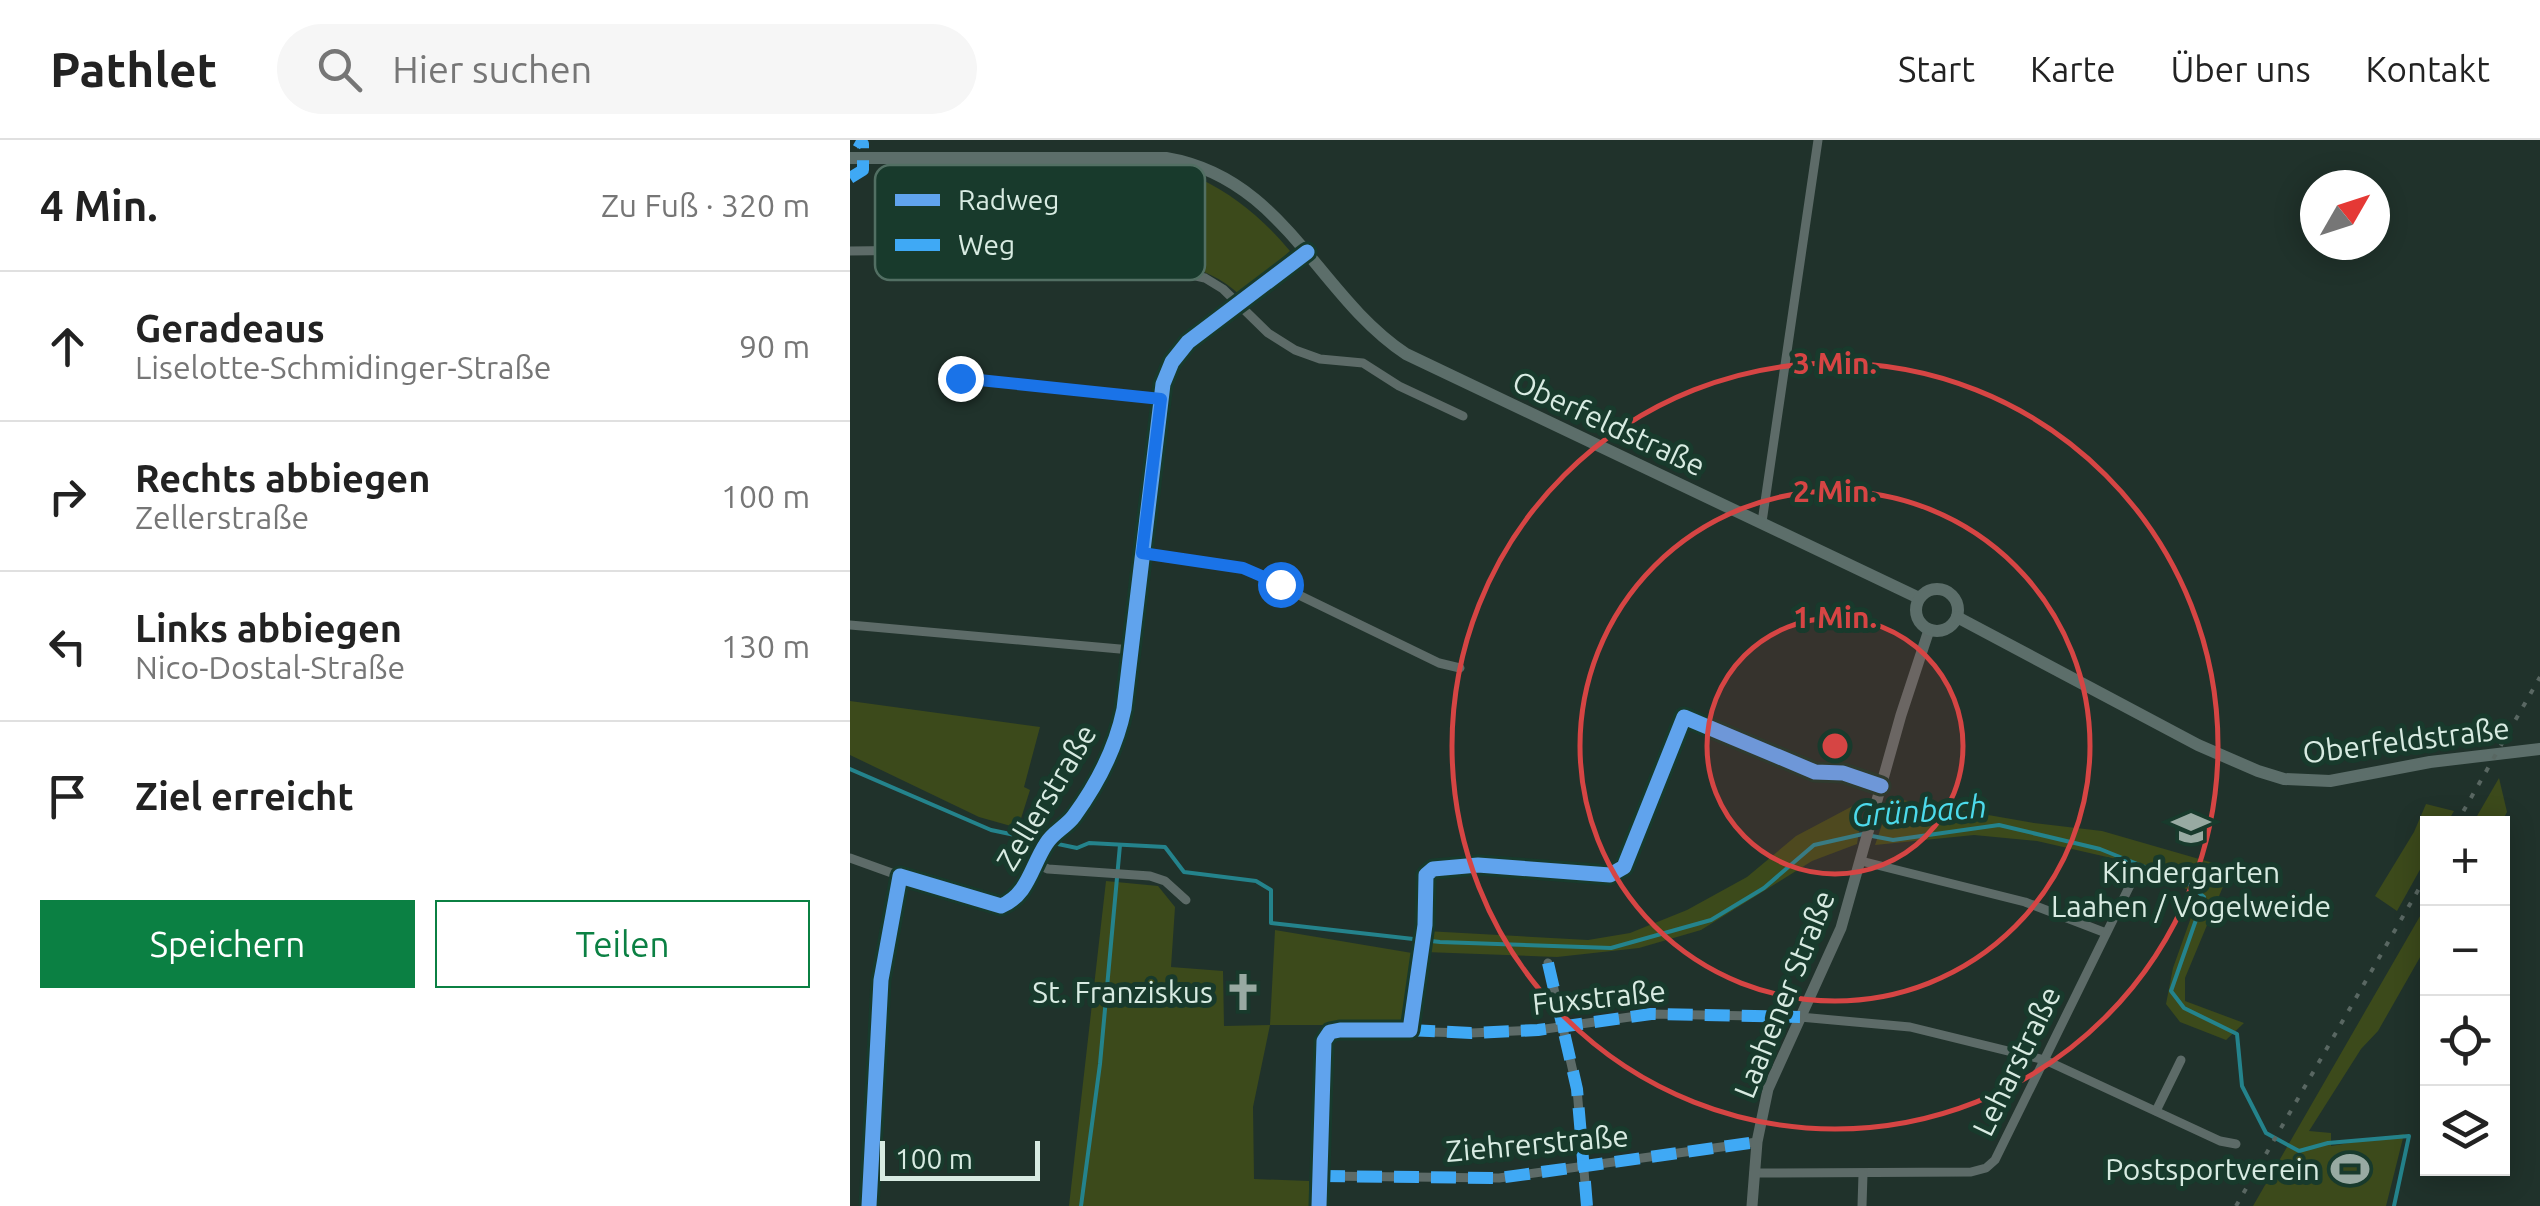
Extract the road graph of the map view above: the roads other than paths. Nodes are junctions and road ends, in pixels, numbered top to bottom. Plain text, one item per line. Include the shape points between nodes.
1 (1818, 140) edge
2 (850, 158) edge
3 (1197, 165) edge
4 (1205, 169) edge
5 (850, 251) edge
6 (875, 251) edge
7 (1307, 252) junction
8 (1205, 280) edge
9 (1239, 304) junction
10 (960, 378) dead end
11 (1161, 399) junction
12 (1463, 416) dead end
13 (1762, 522) junction
14 (1142, 553) junction
15 (1919, 598) junction
16 (1958, 618) junction
17 (850, 626) edge
18 (1929, 630) junction
19 (1130, 650) junction
20 (1460, 668) dead end
21 (2540, 749) edge
22 (1881, 786) junction
23 (850, 858) edge
24 (1861, 861) junction
25 (1036, 864) junction
26 (2136, 873) dead end
27 (900, 876) junction
28 (1425, 888) dead end
29 (1186, 900) dead end
30 (2106, 933) junction
31 (1548, 963) dead end
32 (1800, 1018) junction
33 (1562, 1026) junction
34 (2045, 1060) junction
35 (2181, 1060) dead end
36 (2156, 1110) junction
37 (1757, 1142) junction
38 (2236, 1144) dead end
39 (1584, 1168) junction
40 (1754, 1173) junction
41 (1863, 1174) junction
42 (1320, 1176) junction
43 (869, 1206) edge
44 (1319, 1206) edge
45 (1586, 1206) edge
46 (1752, 1206) edge
47 (1862, 1206) edge

1 - 13 street
2 - 3 main road, Oberfeldstraße via 1132,158
4 - 7 main road, Oberfeldstraße via 1238,184
5 - 6 street
7 - 9 street
7 - 13 main road, Oberfeldstraße via 1366,322 1406,354
8 - 9 street
9 - 11 street, Zellerstraße via 1178,354
9 - 12 street via 1295,350 1363,363
10 - 11 street
11 - 14 street, Zellerstraße
13 - 15 main road, Oberfeldstraße
14 - 19 street, Zellerstraße
14 - 20 street via 1243,568
15 - 16 main road, Oberfeldstraße via 1944,590 1957,601
15 - 18 main road via 1916,616
16 - 18 main road via 1946,630
16 - 21 main road, Oberfeldstraße via 2198,745 2284,778 2330,781
17 - 19 street
18 - 22 street, Laahener Straße
19 - 25 street, Zellerstraße via 1111,754
22 - 24 street, Laahener Straße
22 - 28 street via 1816,772 1684,717 1619,872 1438,866 1426,875
23 - 27 street
24 - 30 street via 2025,902
24 - 32 street, Laahener Straße via 1841,928
25 - 27 street, Zellerstraße via 1014,901 1001,906
25 - 29 street via 1128,872 1165,881
26 - 30 street, Leharstraße
27 - 43 street via 882,980
30 - 34 street, Leharstraße
31 - 33 street
32 - 33 street, Fuxstraße via 1650,1014
32 - 34 street, Fuxstraße via 1910,1027
32 - 37 street, Laahener Straße via 1768,1089
33 - 39 street
33 - 42 street, Fuxstraße via 1330,1032 1321,1056
34 - 36 street, Fuxstraße
34 - 41 street, Leharstraße via 1986,1168
35 - 36 street
36 - 38 street, Fuxstraße
37 - 39 street, Ziehrerstraße
37 - 40 street, Laahener Straße
39 - 42 street, Ziehrerstraße via 1499,1178
39 - 45 street
40 - 41 street, Leharstraße
40 - 46 street, Laahener Straße
41 - 47 street
42 - 44 street, Fuxstraße

